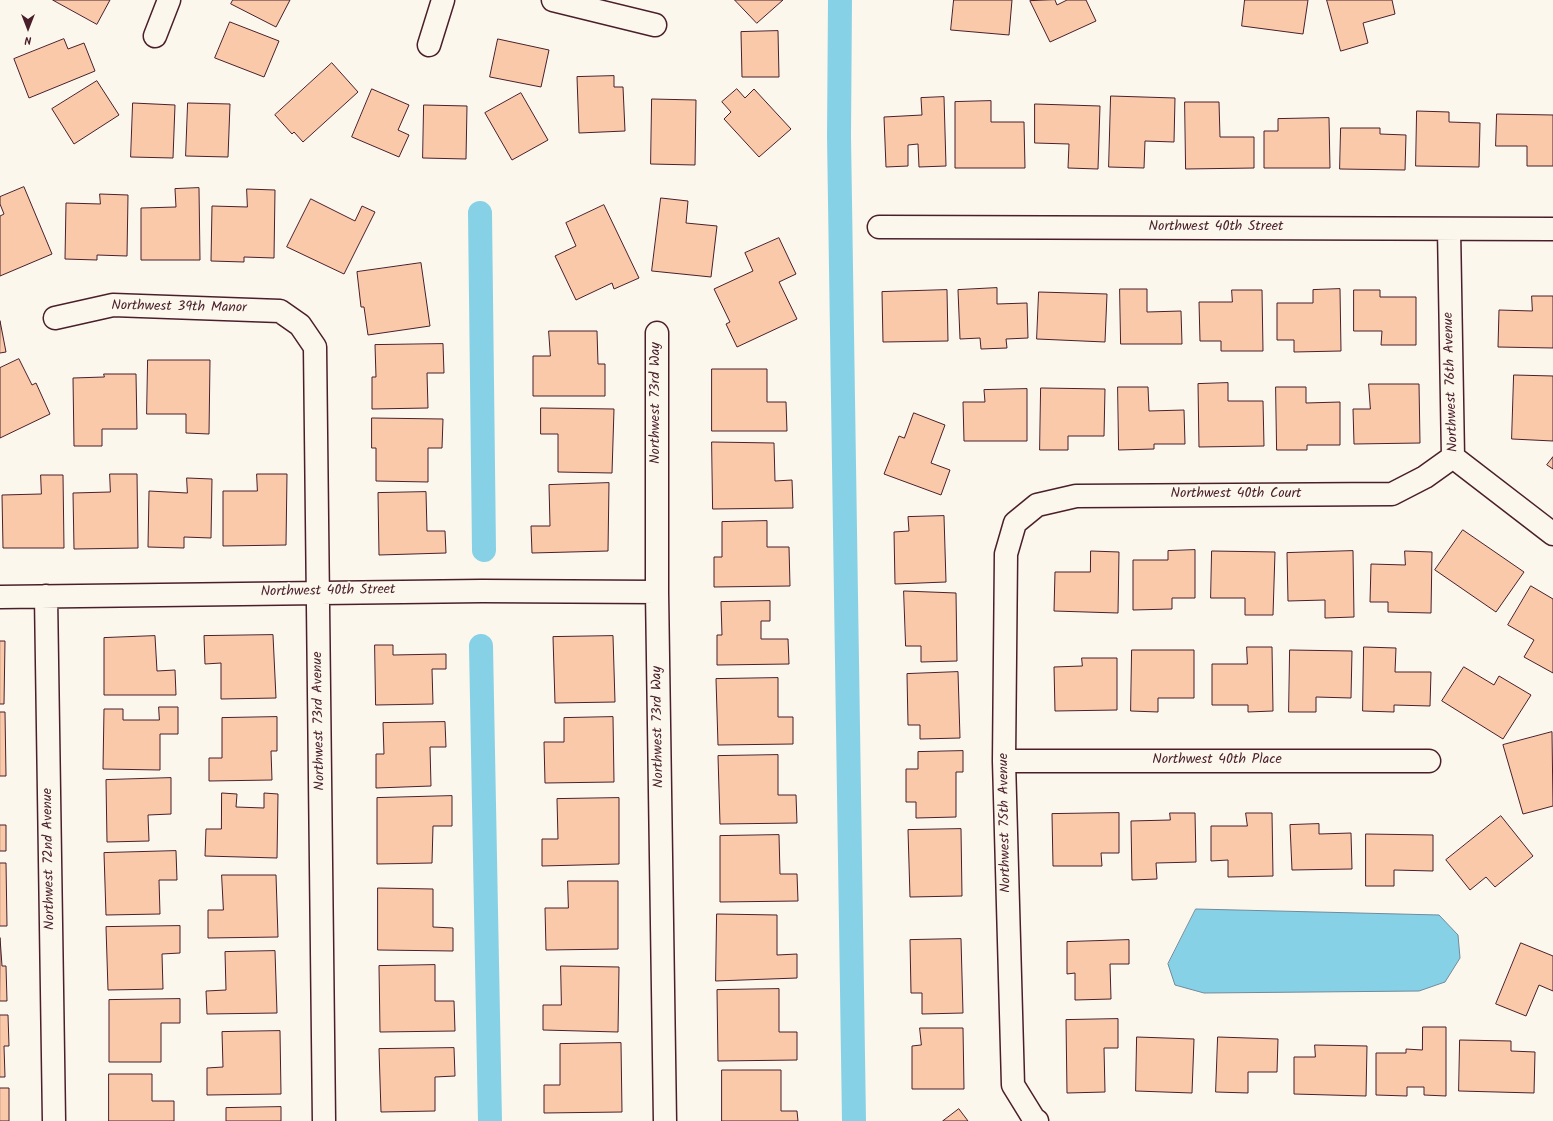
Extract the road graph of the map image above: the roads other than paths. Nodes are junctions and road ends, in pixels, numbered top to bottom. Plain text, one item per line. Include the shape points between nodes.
1 (169, 0) edge
2 (443, 0) edge
3 (553, 0) edge
4 (655, 25) dead end
5 (155, 36) dead end
6 (429, 46) dead end
7 (879, 227) dead end
8 (1553, 228) edge
9 (1449, 229) junction
10 (55, 318) dead end
11 (300, 325) joint
12 (657, 332) dead end
13 (1453, 457) junction
14 (1015, 523) joint
15 (1553, 534) edge
16 (318, 592) junction
17 (657, 592) junction
18 (46, 596) junction
19 (0, 597) edge
20 (1004, 761) junction
21 (1429, 761) dead end
22 (1035, 1120) edge
23 (54, 1121) edge
24 (324, 1121) edge
25 (665, 1121) edge

1 - 5 street
2 - 6 street
3 - 4 street
7 - 9 street, Northwest 40th Street
8 - 9 street, Northwest 40th Street
9 - 13 street, Northwest 76th Avenue
10 - 11 street, Northwest 39th Manor via 121,305 280,311
11 - 16 street, Northwest 73rd Avenue via 315,347
12 - 17 street, Northwest 73rd Way
13 - 14 street, Northwest 40th Court via 1425,477 1392,494 1076,496 1037,505
13 - 15 street, Northwest 76th Avenue
14 - 20 street, Northwest 75th Avenue via 1006,554
16 - 17 street, Northwest 40th Street
16 - 18 street, Northwest 40th Street
16 - 24 street, Northwest 73rd Avenue
17 - 25 street, Northwest 73rd Way
18 - 19 street, Northwest 40th Street
18 - 23 street, Northwest 72nd Avenue
20 - 21 street, Northwest 40th Place
20 - 22 street, Northwest 75th Avenue via 1013,1084

